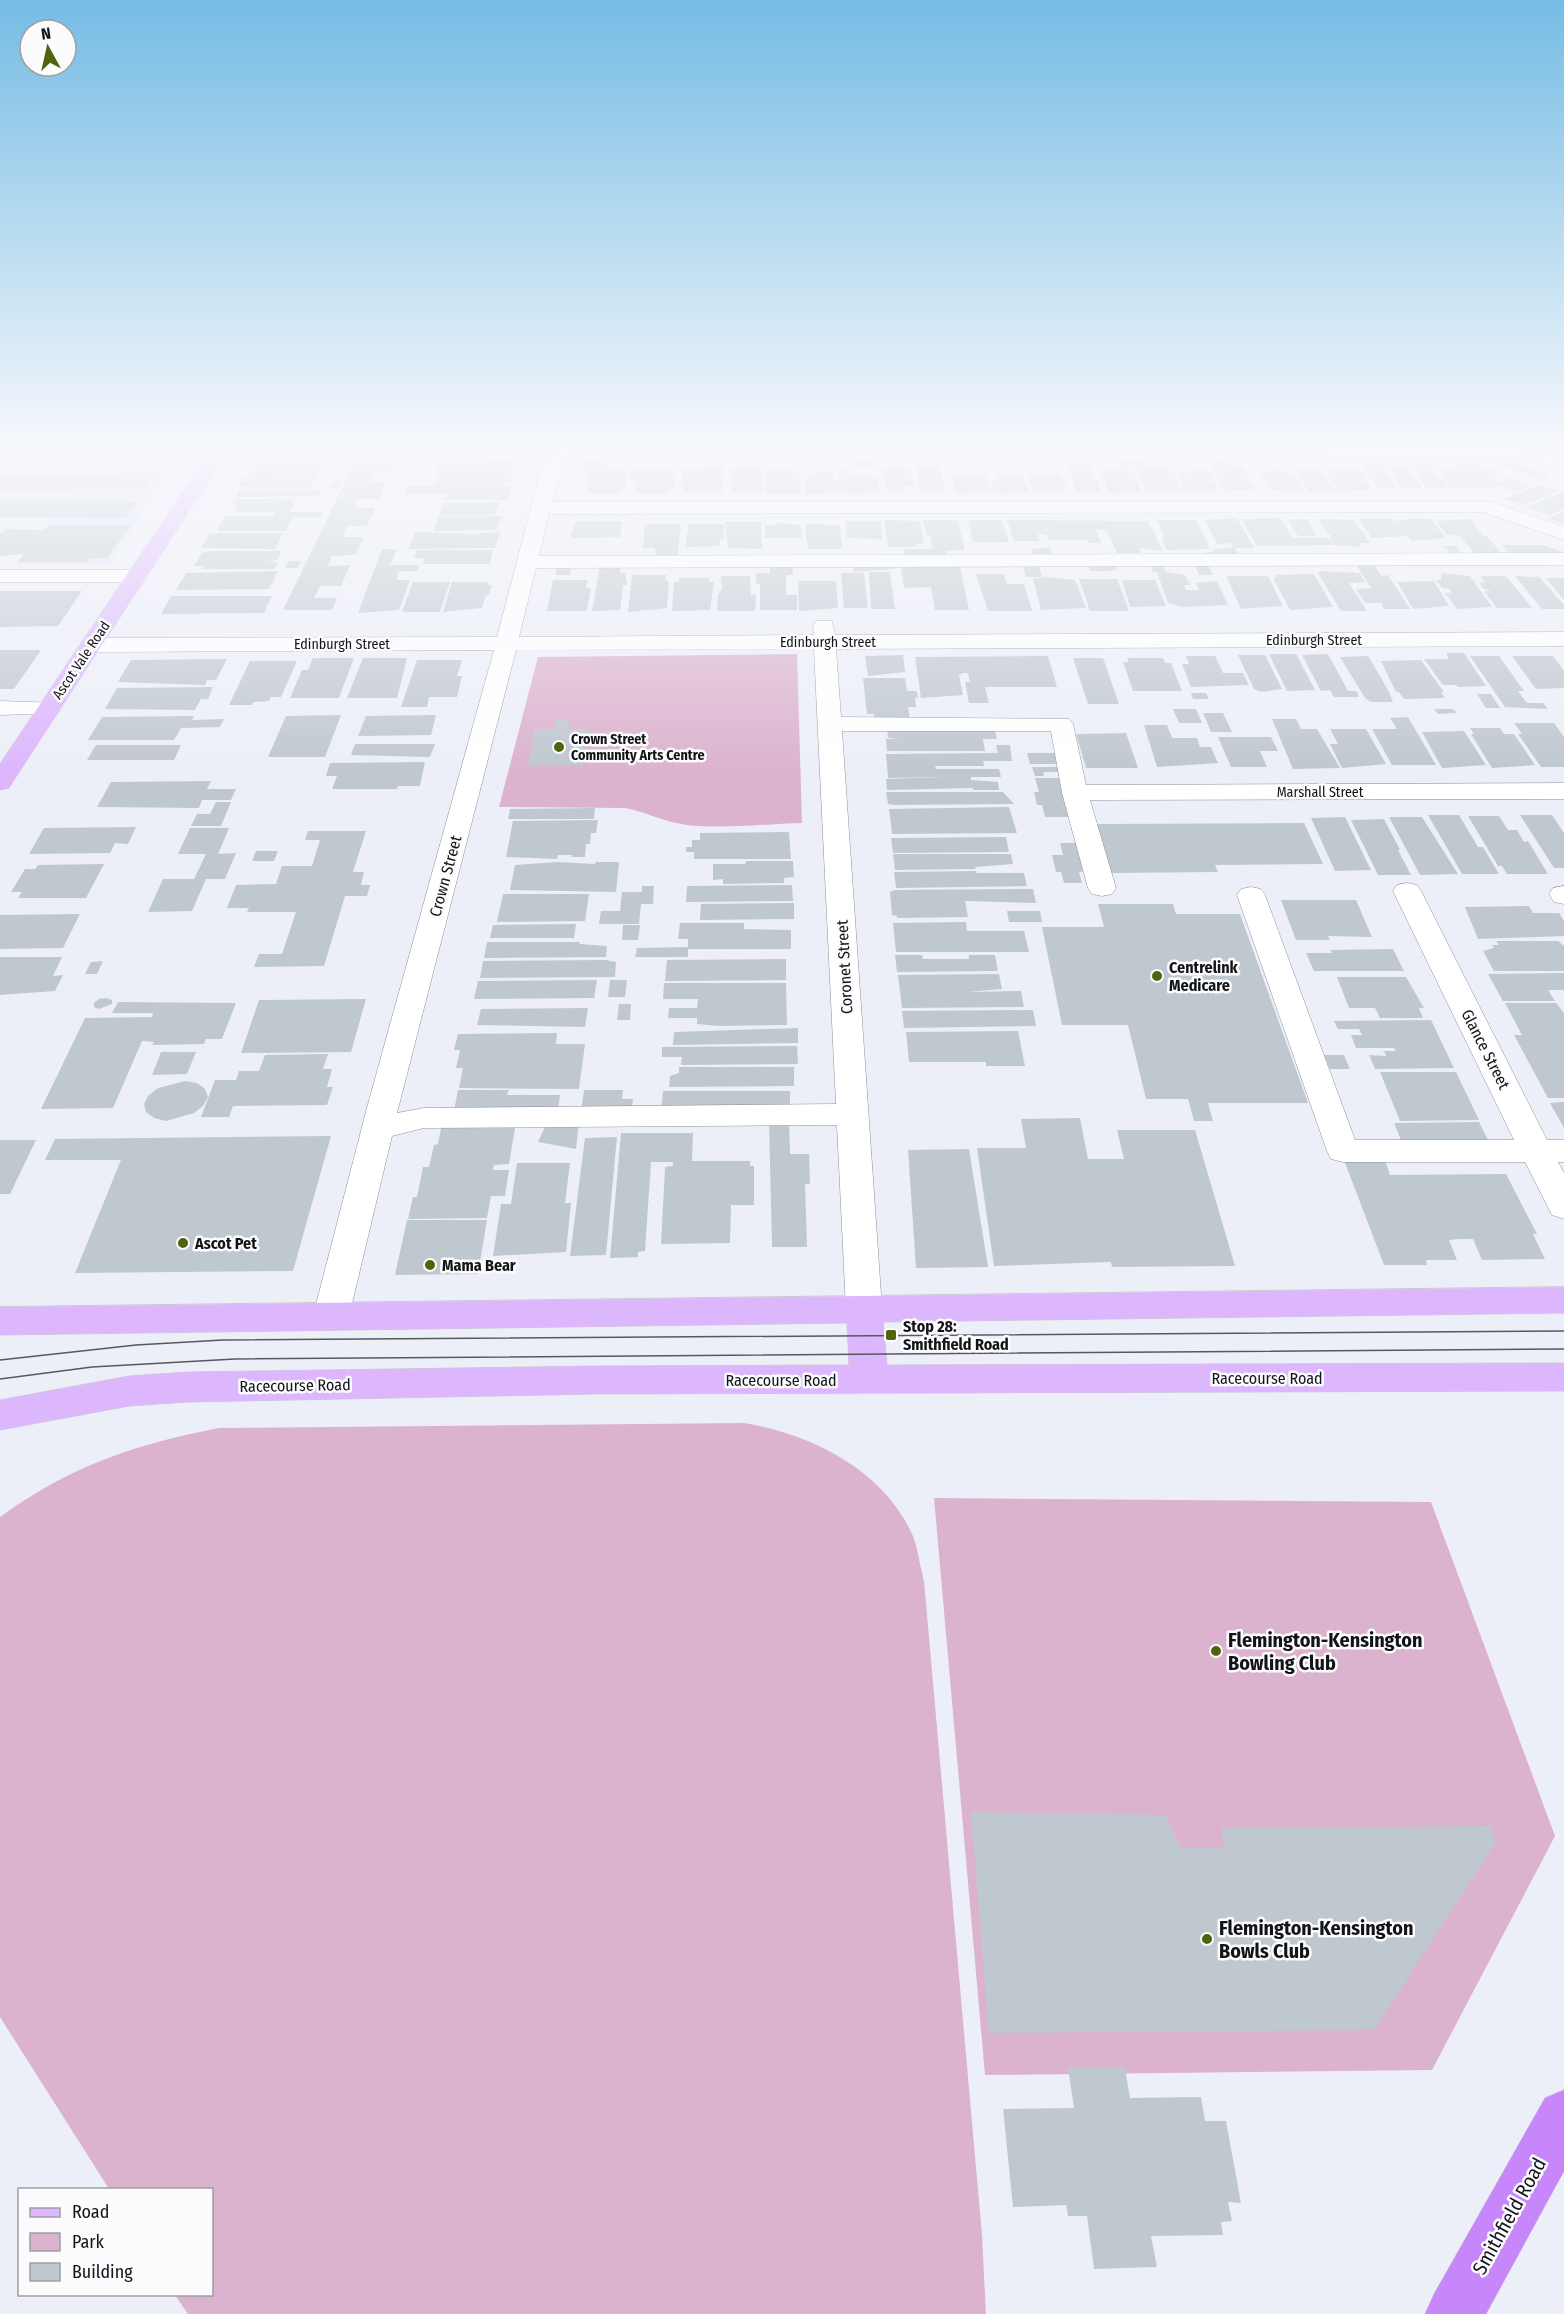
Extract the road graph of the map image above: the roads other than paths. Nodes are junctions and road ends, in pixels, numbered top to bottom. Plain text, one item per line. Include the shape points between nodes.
1 (152, 555) edge
2 (530, 555) edge
3 (1564, 560) edge
4 (528, 562) junction
5 (0, 576) edge
6 (138, 576) junction
7 (1564, 624) edge
8 (825, 634) junction
9 (509, 635) junction
10 (97, 637) junction
11 (1564, 639) edge
12 (0, 708) edge
13 (50, 708) junction
14 (831, 724) junction
15 (0, 783) edge
16 (1564, 791) edge
17 (1075, 793) junction
18 (1102, 888) dead end
19 (1407, 891) dead end
20 (1251, 895) dead end
21 (851, 1114) junction
22 (378, 1128) junction
23 (1551, 1151) edge
24 (1564, 1207) edge
25 (1564, 1300) edge
26 (864, 1309) junction
27 (331, 1316) junction
28 (0, 1321) edge
29 (1564, 1377) edge
30 (869, 1380) junction
31 (0, 1414) edge
32 (1564, 2118) edge
33 (1454, 2314) edge

1 - 6 main road, Ascot Vale Road
2 - 4 street, Crown Street
3 - 4 street
4 - 9 street, Crown Street
5 - 6 street
6 - 10 main road, Ascot Vale Road
7 - 8 street, Edinburgh Street
8 - 9 street, Edinburgh Street
8 - 11 street, Edinburgh Street
8 - 14 street, Coronet Street
9 - 10 street, Edinburgh Street
9 - 22 street, Crown Street
10 - 13 main road, Ascot Vale Road
12 - 13 street
13 - 15 main road, Ascot Vale Road
14 - 17 street via 1061,724
14 - 21 street, Coronet Street
16 - 17 street, Marshall Street
17 - 18 street
19 - 23 street, Glance Street
20 - 23 street via 1343,1151
21 - 22 street via 424,1118
21 - 26 street, Coronet Street
22 - 27 street, Crown Street
23 - 24 street, Glance Street
25 - 26 main road
26 - 27 main road
26 - 30 main road
27 - 28 main road
29 - 30 main road, Racecourse Road
30 - 31 main road, Racecourse Road via 189,1387 129,1391
32 - 33 highway, Smithfield Road

